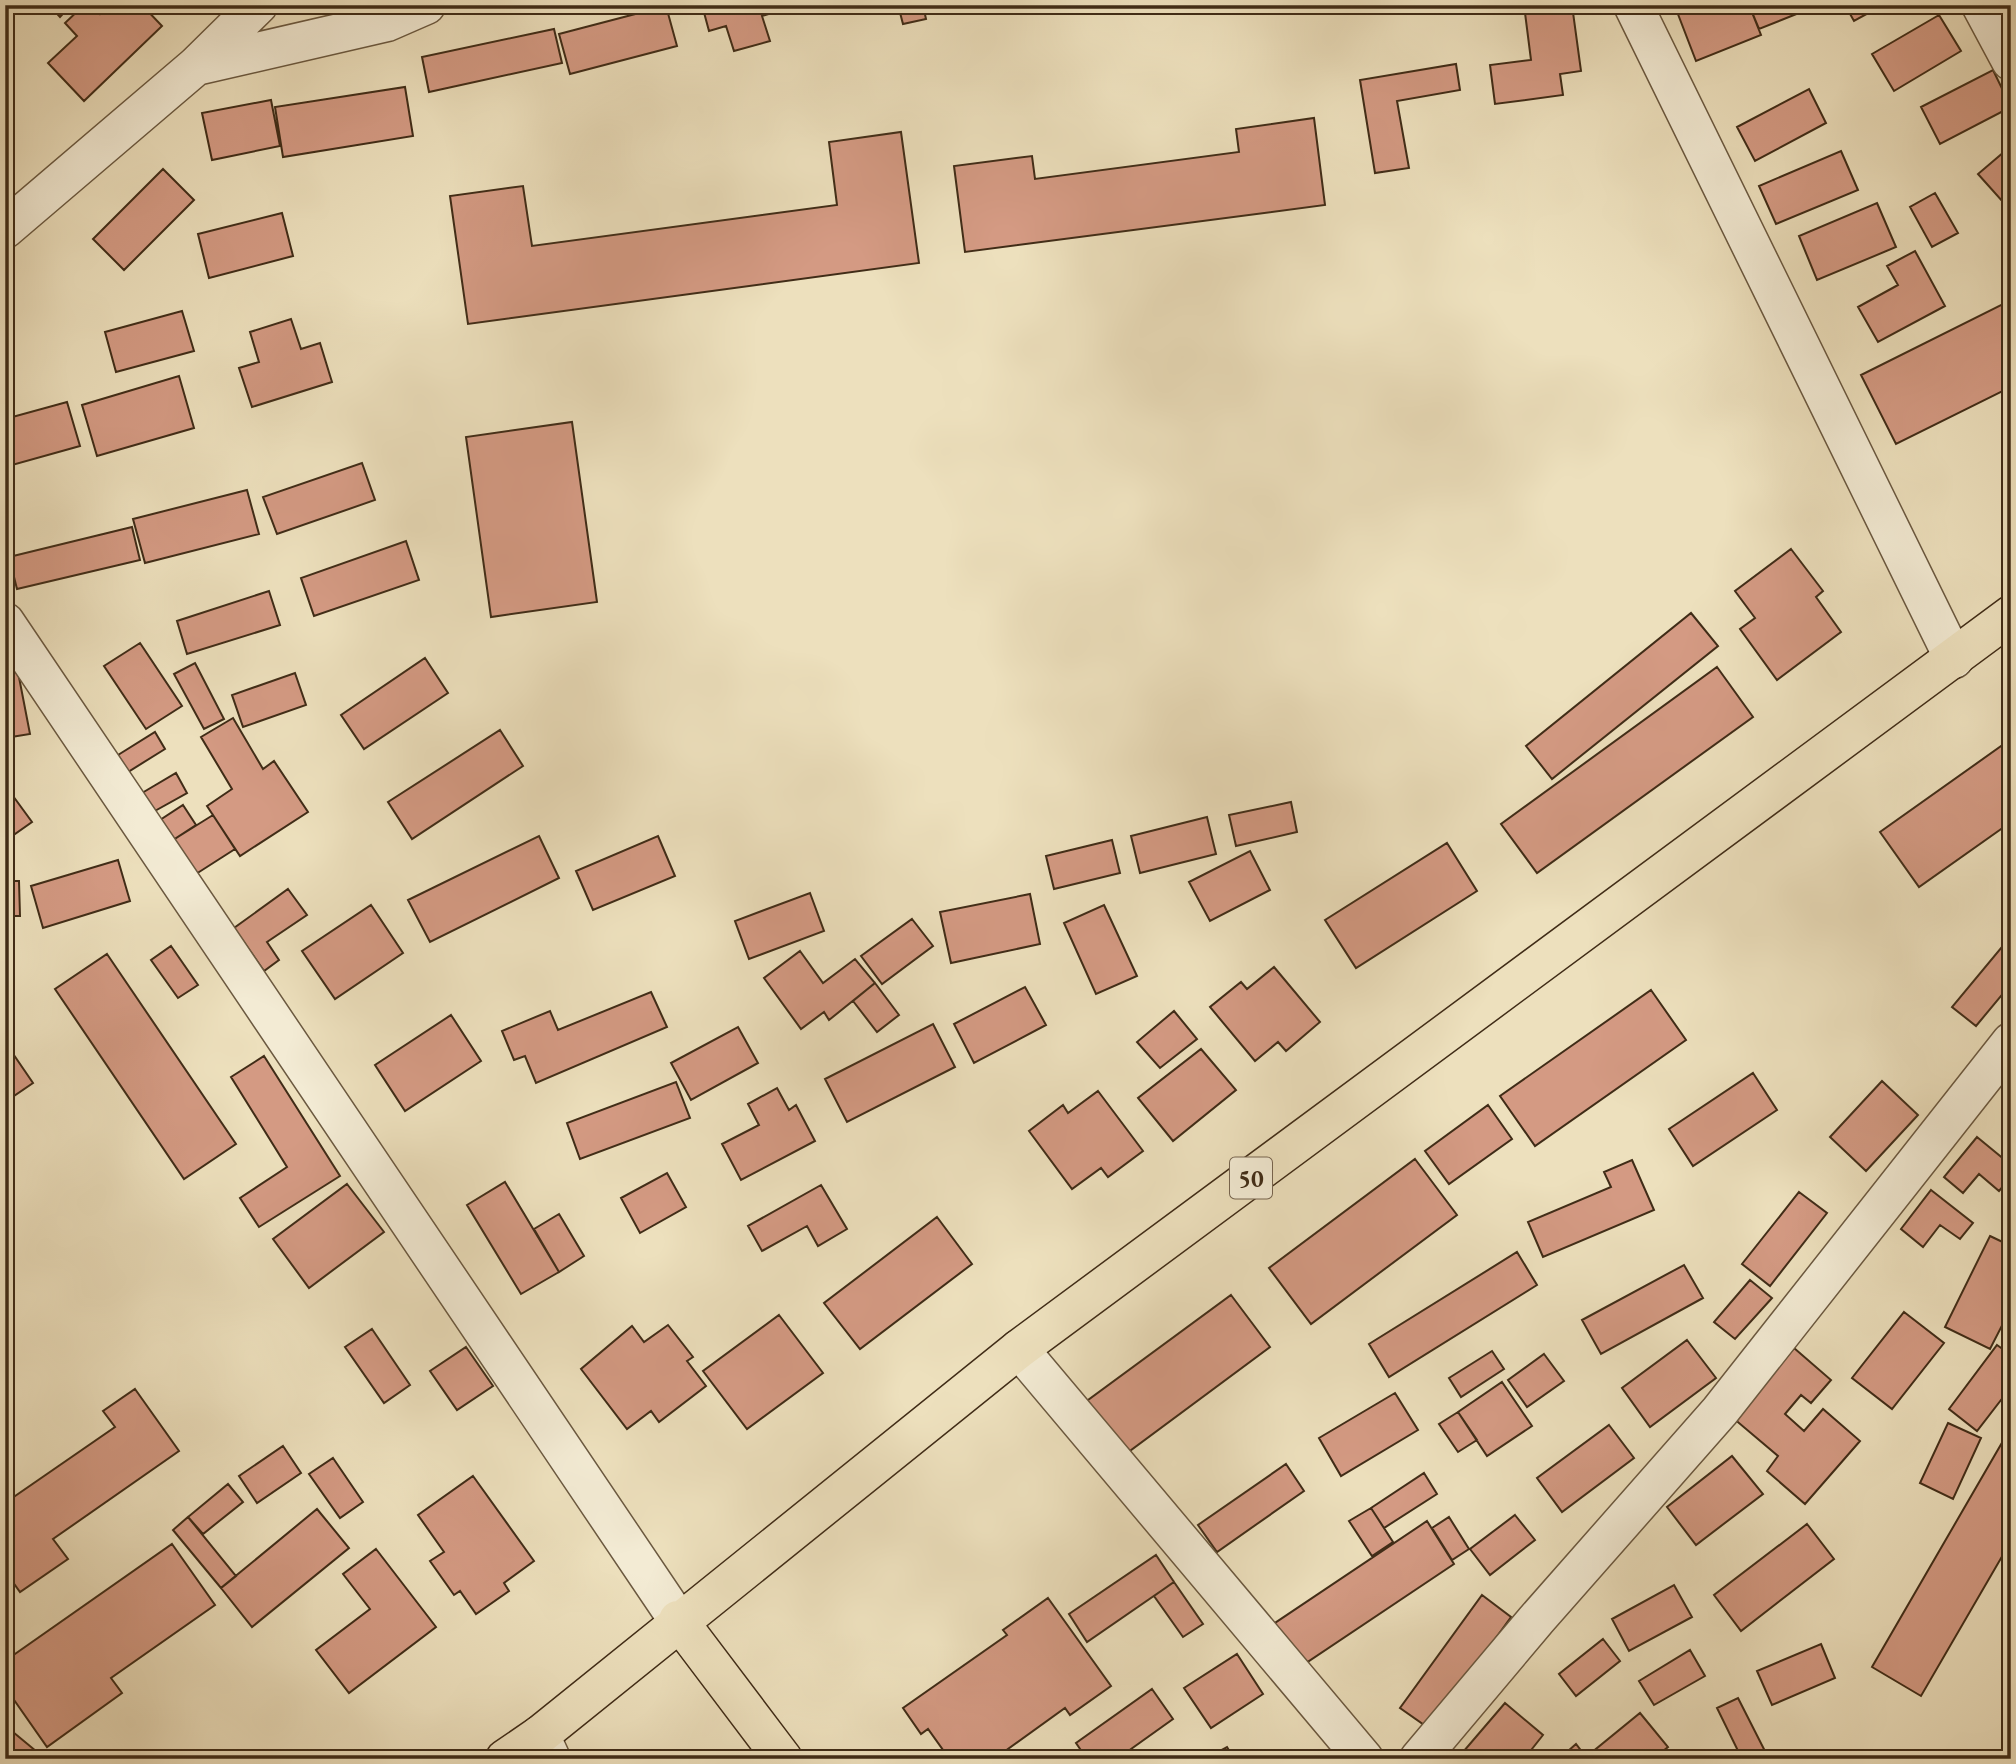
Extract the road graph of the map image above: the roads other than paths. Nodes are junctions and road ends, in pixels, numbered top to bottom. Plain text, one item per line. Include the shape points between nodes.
1 (258, 5) edge
2 (426, 5) edge
3 (1633, 5) edge
4 (1981, 5) edge
5 (2011, 61) edge
6 (196, 66) junction
7 (5, 229) edge
8 (2011, 615) edge
9 (5, 622) edge
10 (1954, 659) junction
11 (2011, 1042) edge
12 (1019, 1349) junction
13 (678, 1620) junction
14 (545, 1747) edge
15 (505, 1759) edge
16 (783, 1759) edge
17 (1364, 1759) edge
18 (1419, 1759) edge

1 - 6 street
2 - 6 street via 387,22
3 - 10 street
4 - 5 street
6 - 7 street
8 - 10 main road, 50
9 - 13 street
10 - 12 main road, 50
11 - 18 street via 1720,1411
12 - 13 main road, 50
12 - 17 street
13 - 14 main road, 50
13 - 16 main road
14 - 15 main road, 50

